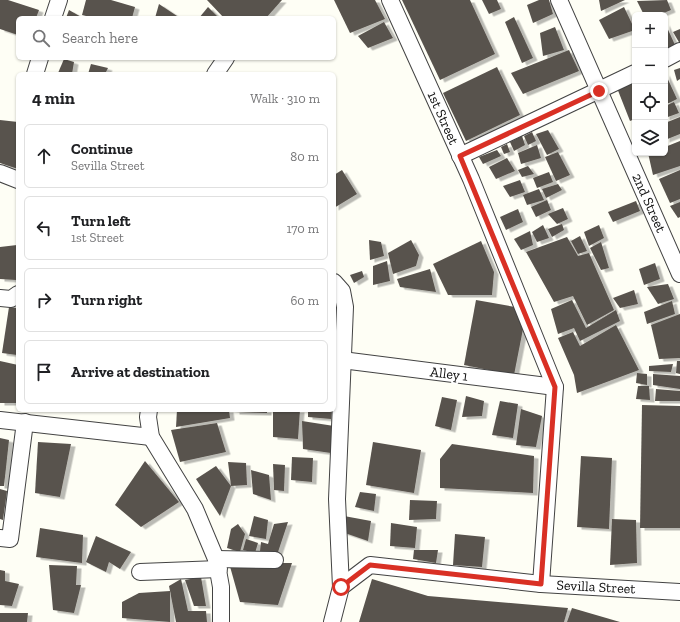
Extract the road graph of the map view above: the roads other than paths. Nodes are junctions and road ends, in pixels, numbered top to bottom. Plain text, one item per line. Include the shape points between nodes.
1 (59, 0) edge
2 (390, 0) edge
3 (559, 0) edge
4 (54, 16) edge
5 (680, 51) edge
6 (668, 57) edge
7 (39, 60) edge
8 (225, 60) edge
9 (36, 72) edge
10 (216, 72) edge
11 (632, 74) edge
12 (599, 91) junction
13 (460, 156) junction
14 (0, 173) edge
15 (16, 179) edge
16 (680, 274) edge
17 (336, 284) edge
18 (16, 295) edge
19 (0, 298) edge
20 (342, 360) junction
21 (555, 387) junction
22 (149, 412) edge
23 (0, 420) edge
24 (25, 422) junction
25 (151, 437) junction
26 (0, 538) edge
27 (275, 560) dead end
28 (217, 564) junction
29 (140, 572) dead end
30 (541, 584) junction
31 (341, 587) junction
32 (680, 592) edge
33 (221, 622) edge
34 (332, 622) edge

1 - 4 street
2 - 13 street, 1st Street
3 - 12 street, 2nd Street
5 - 6 street
7 - 9 street
8 - 10 street
11 - 12 street
12 - 13 street
12 - 16 street, 2nd Street
13 - 21 street, 1st Street
14 - 15 street
17 - 20 street via 342,291 345,307
18 - 19 street via 11,299
20 - 21 street, Alley 1
20 - 31 street via 338,499
21 - 30 street, 1st Street
22 - 25 street
23 - 24 street
24 - 25 street
24 - 26 street via 10,539
25 - 28 street via 195,508
27 - 28 street
28 - 29 street
28 - 33 street via 221,587
30 - 31 street, Sevilla Street via 370,565
30 - 32 street, Sevilla Street
31 - 34 street

